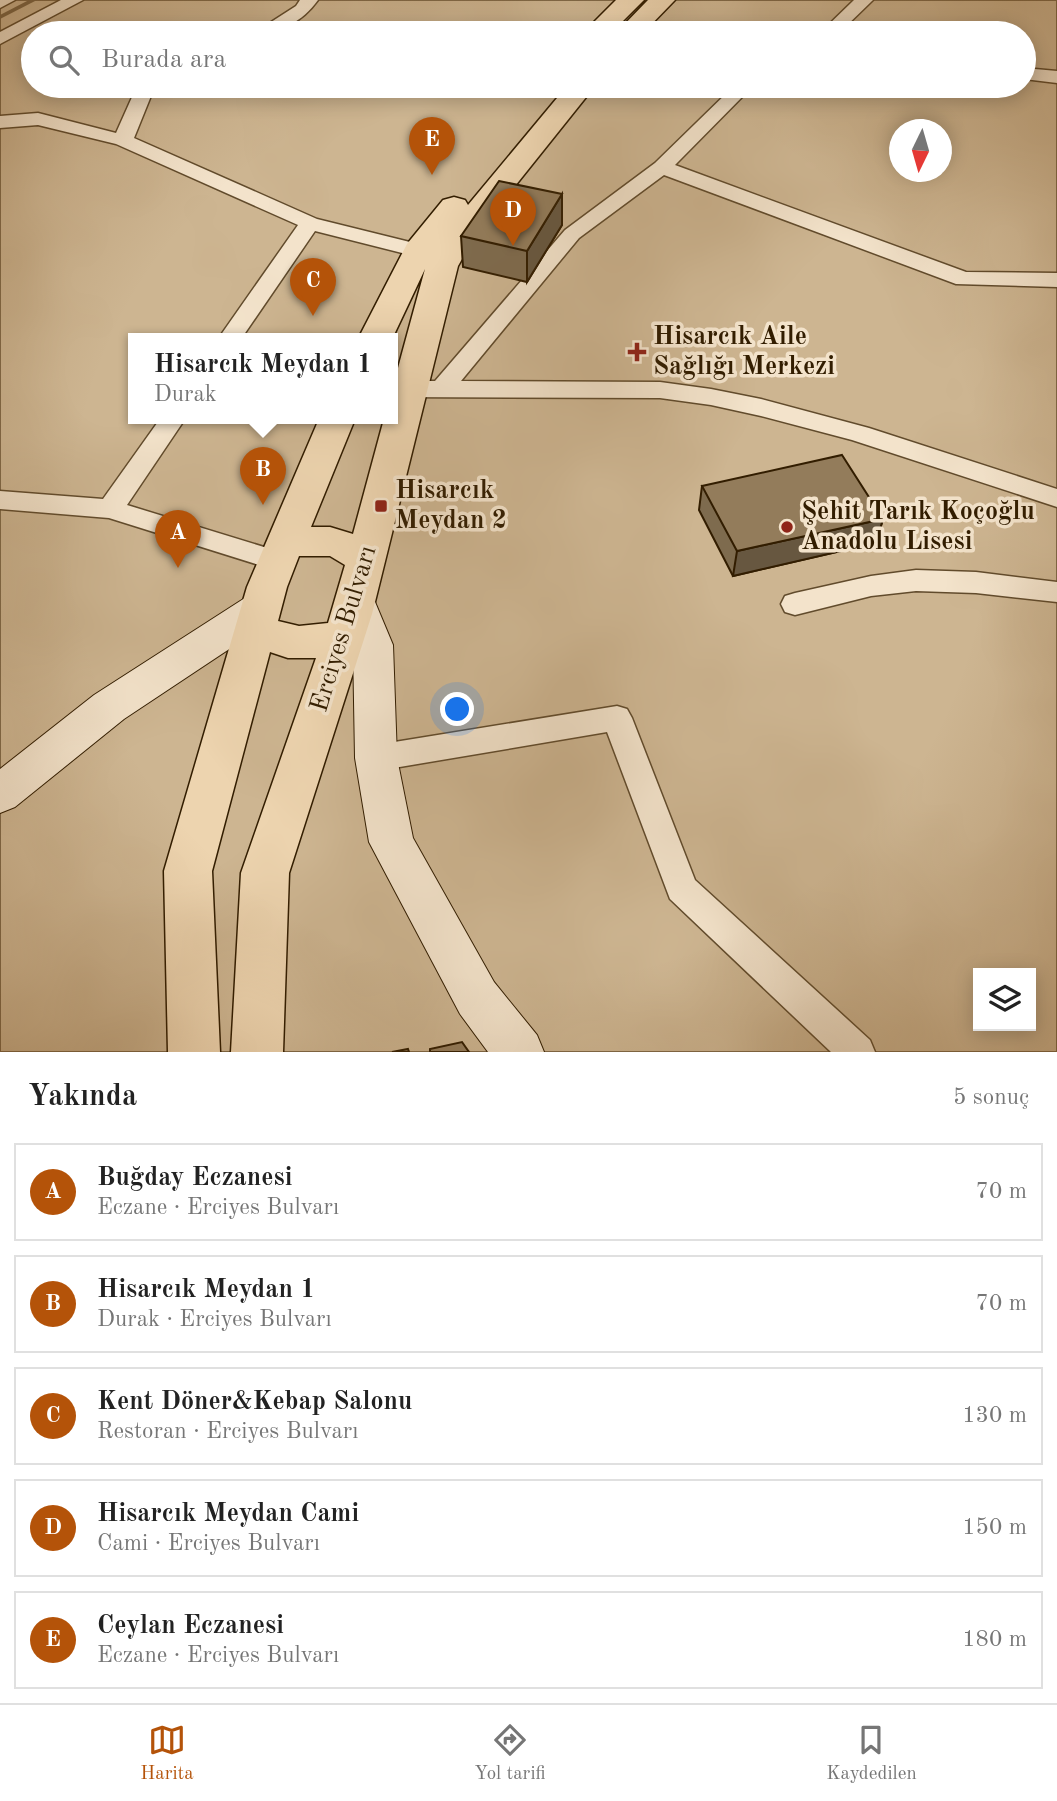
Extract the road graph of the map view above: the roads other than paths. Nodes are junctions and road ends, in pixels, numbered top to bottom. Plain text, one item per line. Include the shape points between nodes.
1 (6, 0) edge
2 (74, 0) edge
3 (309, 0) edge
4 (631, 0) edge
5 (662, 0) edge
6 (864, 0) edge
7 (0, 3) edge
8 (34, 21) edge
9 (283, 21) edge
10 (609, 21) edge
11 (641, 21) edge
12 (841, 21) edge
13 (21, 28) edge
14 (0, 39) edge
15 (1036, 75) edge
16 (1057, 77) edge
17 (141, 98) edge
18 (540, 98) edge
19 (571, 98) edge
20 (732, 98) edge
21 (0, 122) edge
22 (123, 140) junction
23 (662, 167) junction
24 (310, 223) junction
25 (418, 251) junction
26 (1057, 281) edge
27 (233, 333) edge
28 (378, 333) edge
29 (416, 388) edge
30 (170, 424) edge
31 (335, 424) edge
32 (1057, 498) edge
33 (0, 500) edge
34 (110, 509) junction
35 (281, 552) junction
36 (1057, 592) edge
37 (355, 603) junction
38 (795, 604) dead end
39 (259, 618) junction
40 (376, 758) junction
41 (0, 794) edge
42 (194, 1052) edge
43 (257, 1052) edge
44 (519, 1052) edge
45 (857, 1052) edge

1 - 7 street
2 - 8 street
3 - 9 street
4 - 10 highway
5 - 11 highway
6 - 12 street
13 - 14 street
15 - 16 street
17 - 22 street
18 - 25 highway
19 - 29 highway, Erciyes Bulvarı via 461,233 442,266
20 - 23 street
21 - 22 street via 38,119
22 - 24 street
23 - 26 street via 964,279
23 - 29 street via 572,234
24 - 25 street
24 - 27 street
25 - 28 highway
29 - 32 street via 660,390 722,398
29 - 37 highway, Erciyes Bulvarı
30 - 34 street
31 - 35 highway
33 - 34 street
34 - 35 street
35 - 37 highway via 327,541 358,553
35 - 39 highway
36 - 38 street via 919,581 875,585
37 - 39 highway via 330,640 289,642 269,637
37 - 40 street via 373,645
37 - 43 highway, Erciyes Bulvarı via 265,873
39 - 41 street via 109,707
39 - 42 highway via 188,871
40 - 44 street via 390,842 477,998
40 - 45 street via 617,718 682,889

